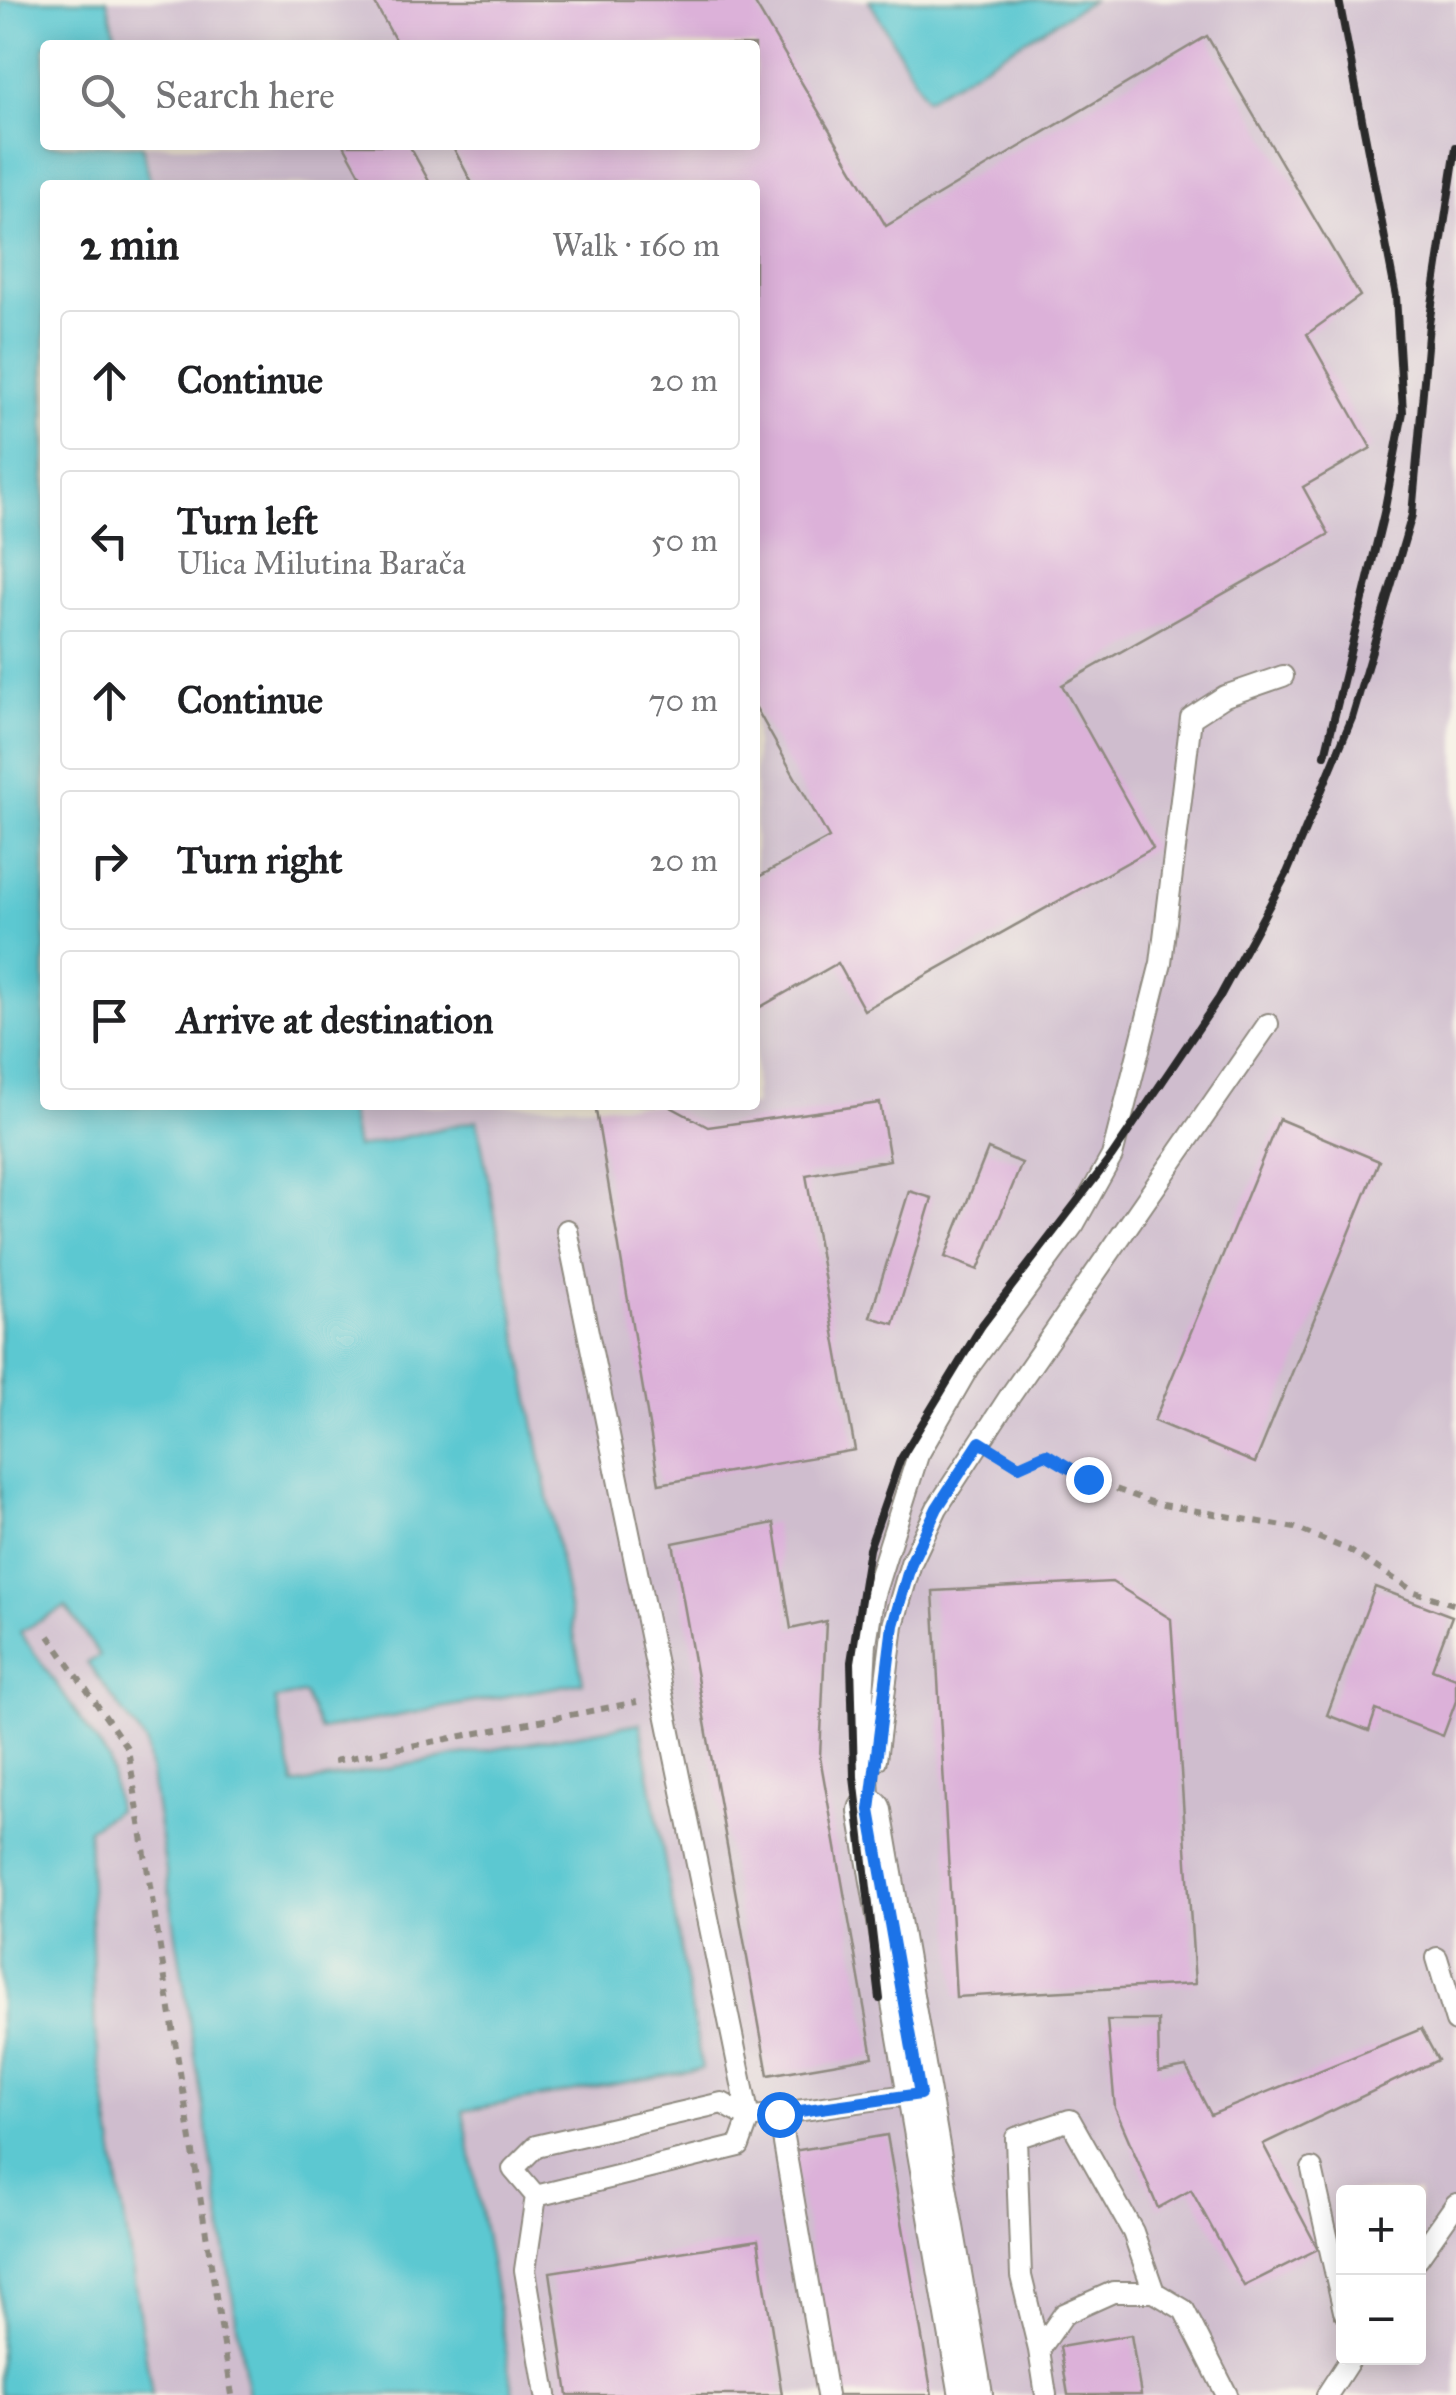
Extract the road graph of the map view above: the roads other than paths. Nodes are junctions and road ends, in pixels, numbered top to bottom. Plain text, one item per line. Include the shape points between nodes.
1 (1282, 676) dead end
2 (1268, 1024) dead end
3 (567, 1230) dead end
4 (870, 1810) junction
5 (1437, 1958) dead end
6 (1456, 2021) edge
7 (920, 2094) junction
8 (779, 2114) junction
9 (749, 2118) junction
10 (1312, 2169) dead end
11 (536, 2196) junction
12 (1456, 2204) edge
13 (1449, 2229) edge
14 (1426, 2251) edge
15 (1336, 2276) edge
16 (1154, 2292) junction
17 (1039, 2350) junction
18 (1346, 2365) edge
19 (546, 2395) edge
20 (827, 2395) edge
21 (971, 2395) edge
22 (1046, 2395) edge
23 (1227, 2395) edge
24 (1327, 2395) edge

1 - 4 lane via 1225,696 1191,718 1161,963 1112,1156 1074,1224 968,1368 918,1455 874,1594 866,1643
2 - 4 lane via 937,1508 893,1625
3 - 9 lane
4 - 7 street
5 - 6 lane
7 - 8 lane
7 - 21 street
8 - 9 lane
8 - 20 lane
9 - 11 lane via 739,2146
9 - 11 lane via 722,2103 536,2146 512,2168
10 - 15 lane
11 - 19 lane via 525,2270
12 - 13 lane
13 - 14 lane
16 - 17 lane via 1113,2292 1064,2314
16 - 17 lane via 1133,2232 1070,2120 1016,2138 1021,2276
16 - 23 lane via 1184,2310
17 - 22 lane
18 - 24 lane

